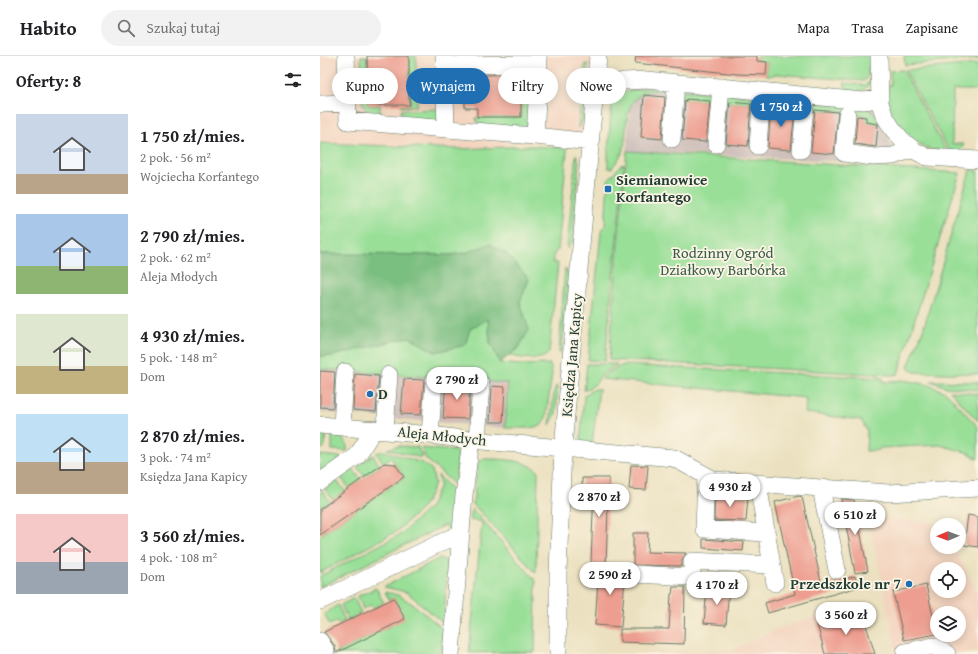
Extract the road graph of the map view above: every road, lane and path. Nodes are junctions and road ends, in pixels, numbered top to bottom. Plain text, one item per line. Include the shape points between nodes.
1 (346, 56) edge
2 (598, 56) edge
3 (879, 56) edge
4 (538, 60) edge
5 (444, 61) edge
6 (346, 68) edge
7 (597, 68) edge
8 (626, 81) edge
9 (676, 83) junction
10 (721, 87) junction
11 (762, 92) junction
12 (806, 96) junction
13 (880, 99) junction
14 (320, 104) edge
15 (332, 104) edge
16 (347, 104) edge
17 (445, 104) edge
18 (594, 104) edge
19 (847, 115) dead end
20 (446, 129) junction
21 (535, 136) junction
22 (672, 139) dead end
23 (591, 142) junction
24 (716, 144) dead end
25 (758, 146) dead end
26 (913, 149) junction
27 (802, 150) dead end
28 (978, 160) edge
29 (345, 372) dead end
30 (388, 375) dead end
31 (434, 381) dead end
32 (481, 384) dead end
33 (320, 425) edge
34 (342, 426) junction
35 (380, 430) junction
36 (430, 435) junction
37 (474, 440) junction
38 (563, 448) junction
39 (706, 476) junction
40 (320, 482) edge
41 (758, 484) junction
42 (821, 488) junction
43 (978, 488) edge
44 (462, 533) junction
45 (766, 533) junction
46 (771, 565) junction
47 (837, 570) dead end
48 (635, 574) dead end
49 (775, 583) dead end
50 (320, 600) edge
51 (906, 652) dead end
52 (451, 654) edge
53 (558, 654) edge
54 (947, 654) edge

1 - 6 street
2 - 7 street, Księdza Jana Kapicy
3 - 13 street
4 - 5 street
4 - 21 street
8 - 9 street
9 - 10 street
9 - 22 street
10 - 11 street
10 - 24 street
11 - 12 street
11 - 25 street
12 - 13 street via 862,101
12 - 27 street
13 - 26 street via 884,115 892,128
14 - 15 street
16 - 20 street via 348,121
17 - 20 street
18 - 23 street, Księdza Jana Kapicy
19 - 26 street via 844,154 893,156
20 - 21 street
21 - 23 street
23 - 38 street, Księdza Jana Kapicy
26 - 28 street via 927,157
29 - 34 street
30 - 35 street
31 - 36 street
32 - 37 street
33 - 34 street, Aleja Młodych
34 - 35 street, Aleja Młodych
35 - 36 street, Aleja Młodych
35 - 40 street via 357,456
36 - 37 street, Aleja Młodych
37 - 38 street, Aleja Młodych
37 - 44 street
38 - 39 street, Aleja Młodych via 674,458
38 - 53 street, Księdza Jana Kapicy
39 - 41 street, Aleja Młodych via 714,480
39 - 45 street via 704,529
41 - 42 street, Aleja Młodych
41 - 45 street
42 - 43 street, Aleja Młodych via 888,493
42 - 47 street
44 - 50 street
44 - 52 street
45 - 46 street
46 - 48 street via 692,561 692,577
46 - 49 street
51 - 54 street via 933,646

